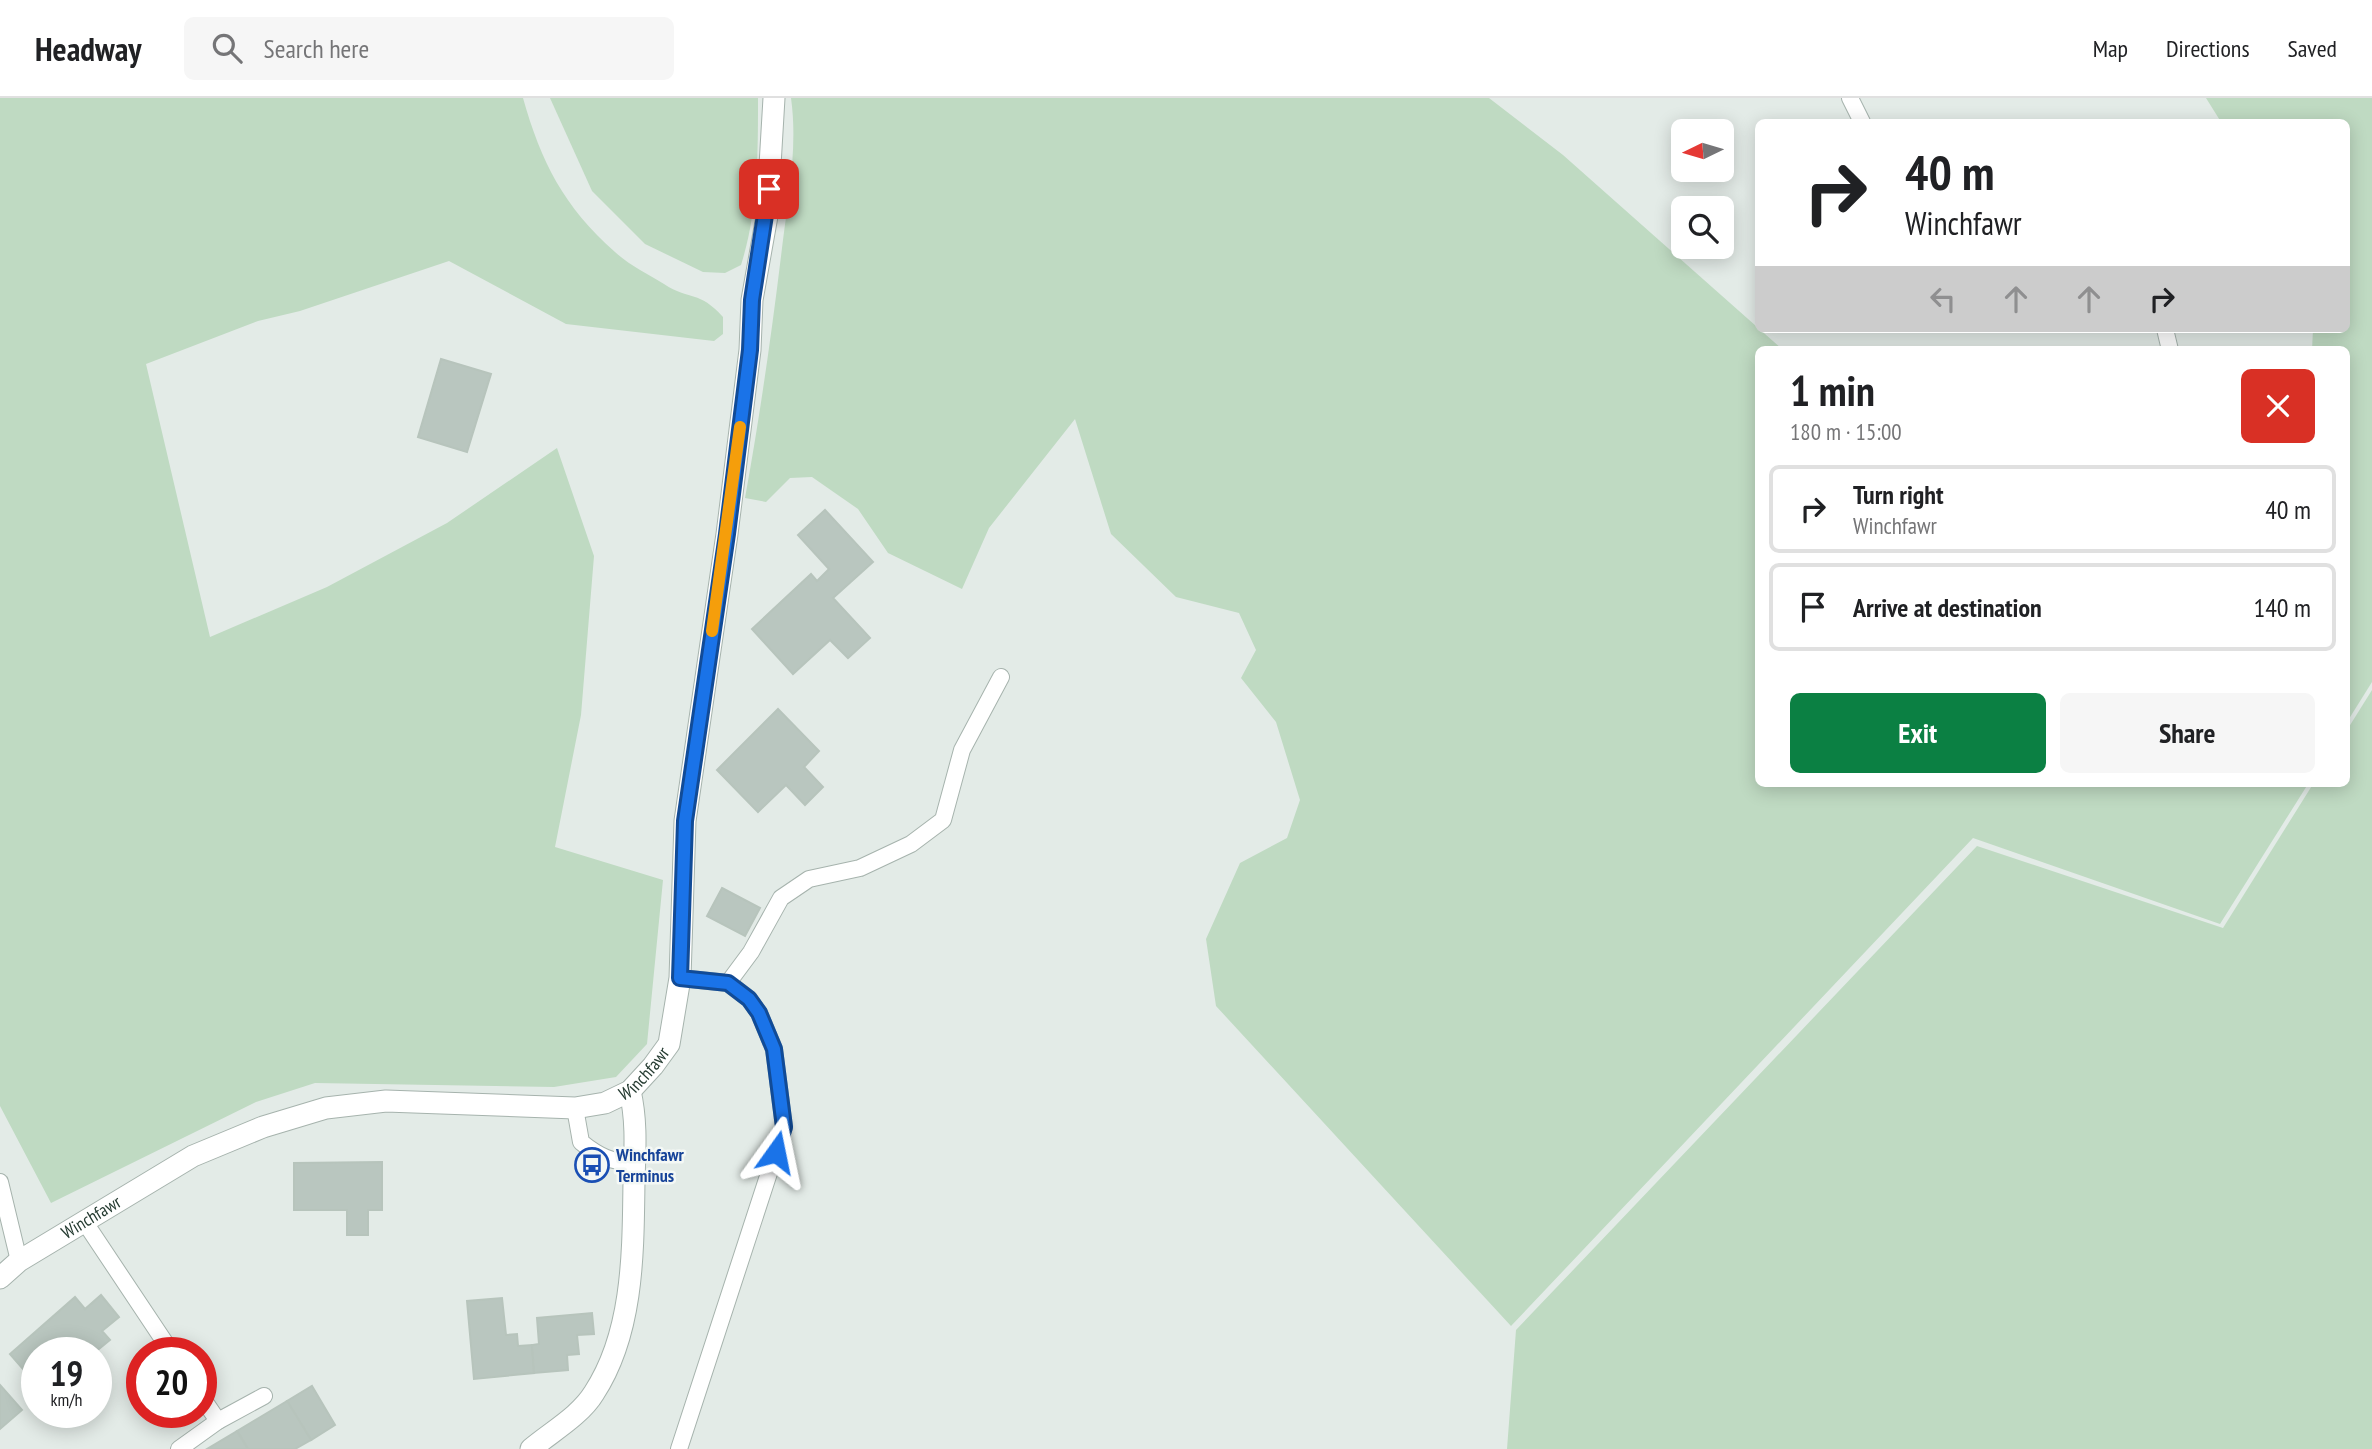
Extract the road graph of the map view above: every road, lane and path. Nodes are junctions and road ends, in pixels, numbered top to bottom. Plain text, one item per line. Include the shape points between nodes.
1 (774, 98) edge
2 (1850, 98) edge
3 (1860, 119) edge
4 (1000, 677) dead end
5 (680, 978) junction
6 (728, 983) junction
7 (630, 1091) junction
8 (575, 1108) junction
9 (635, 1161) junction
10 (0, 1182) edge
11 (84, 1220) junction
12 (19, 1261) junction
13 (0, 1278) edge
14 (161, 1337) edge
15 (264, 1396) dead end
16 (218, 1421) joint
17 (179, 1449) edge
18 (531, 1449) edge
19 (679, 1449) edge

1 - 5 street, Winchfawr via 767,216 752,300 727,534 685,821
2 - 3 lane
4 - 6 lane via 962,750 943,820 911,844 860,868 809,879 781,898
5 - 6 lane
5 - 7 street, Winchfawr via 669,1044
6 - 19 lane via 759,1013 774,1049 784,1127
7 - 8 street, Winchfawr via 605,1103
7 - 9 street
8 - 9 lane via 581,1142 596,1155 618,1163
8 - 11 street, Winchfawr via 386,1101 326,1108 263,1127 193,1156
9 - 18 street via 626,1309 612,1359 590,1399
10 - 12 lane
11 - 12 street, Winchfawr
11 - 14 lane
12 - 13 street, Winchfawr
15 - 16 lane
16 - 17 lane

